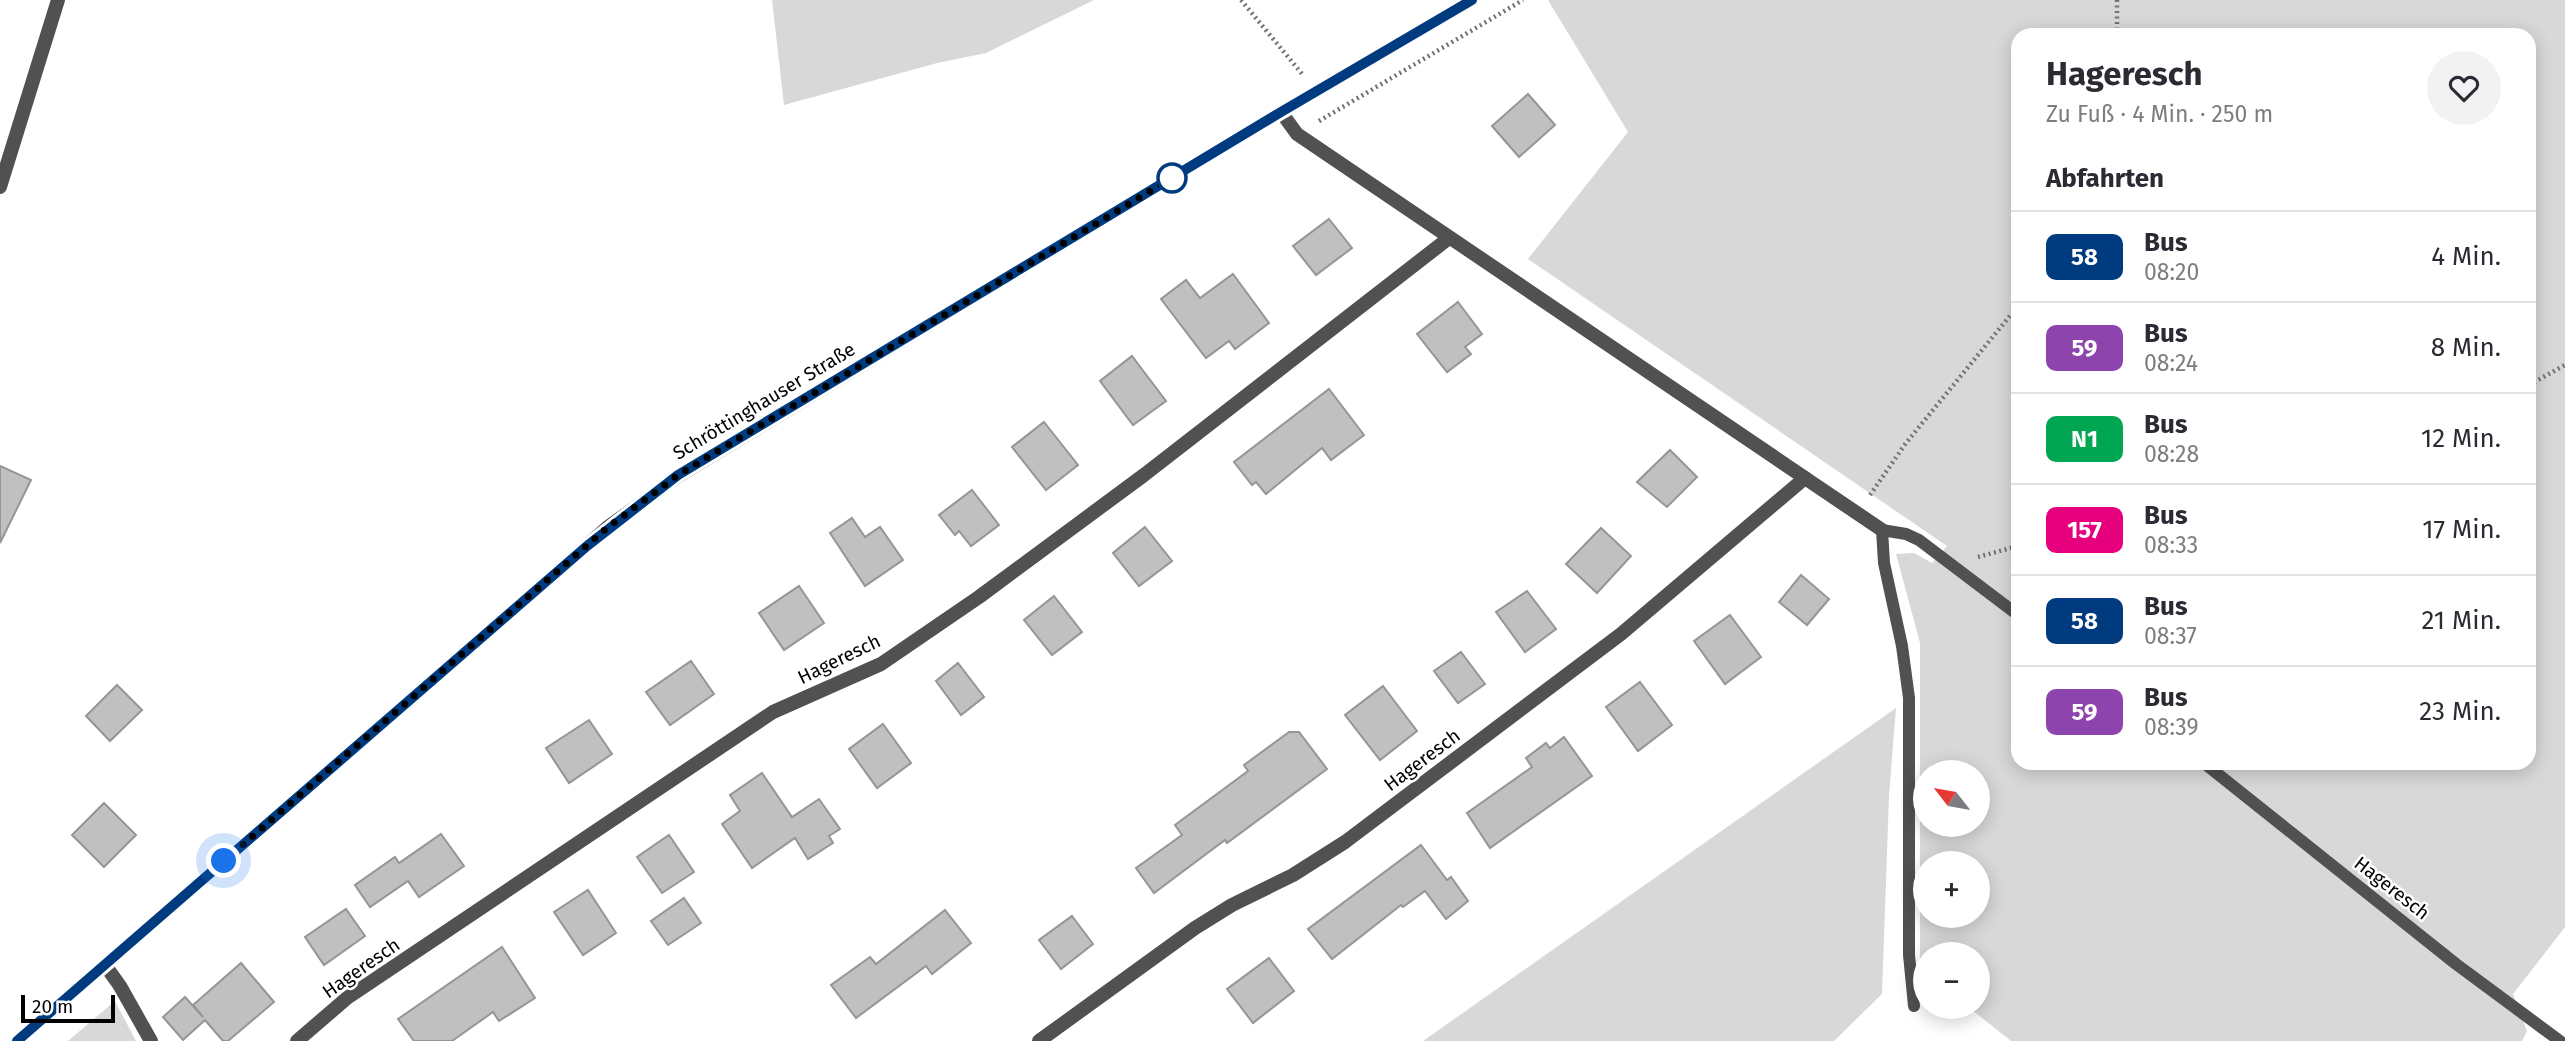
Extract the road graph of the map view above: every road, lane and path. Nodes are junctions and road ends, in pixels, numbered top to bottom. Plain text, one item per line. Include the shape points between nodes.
1 (58, 0) edge
2 (1241, 0) edge
3 (1472, 0) edge
4 (1522, 0) edge
5 (2117, 0) edge
6 (2117, 28) edge
7 (1317, 92) junction
8 (1281, 112) junction
9 (1297, 134) junction
10 (0, 187) edge
11 (1449, 238) junction
12 (2011, 315) edge
13 (2565, 365) edge
14 (2536, 381) edge
15 (1805, 478) junction
16 (1857, 513) junction
17 (1882, 530) junction
18 (2011, 548) edge
19 (1953, 564) junction
20 (2011, 610) edge
21 (2213, 770) edge
22 (105, 965) junction
23 (1913, 996) edge
24 (17, 1041) edge
25 (151, 1041) edge
26 (297, 1041) edge
27 (1039, 1041) edge
28 (2560, 1041) edge

1 - 10 street
2 - 7 path
3 - 7 main road, Schröttinghauser Straße
4 - 9 path
5 - 6 path
7 - 8 main road, Schröttinghauser Straße
8 - 9 street
8 - 22 main road, Schröttinghauser Straße via 678,475 607,528
9 - 11 street
11 - 15 street
11 - 26 street, Hageresch via 979,597 881,664 773,712 347,998
12 - 16 path via 1906,443
13 - 14 path
15 - 16 street
15 - 27 street, Hageresch via 1621,634 1345,842 1195,928
16 - 17 street
17 - 19 lane via 1919,540
17 - 23 lane via 1909,698
18 - 19 path
19 - 20 lane
21 - 28 lane, Hageresch
22 - 24 main road, Schröttinghauser Straße
22 - 25 street

